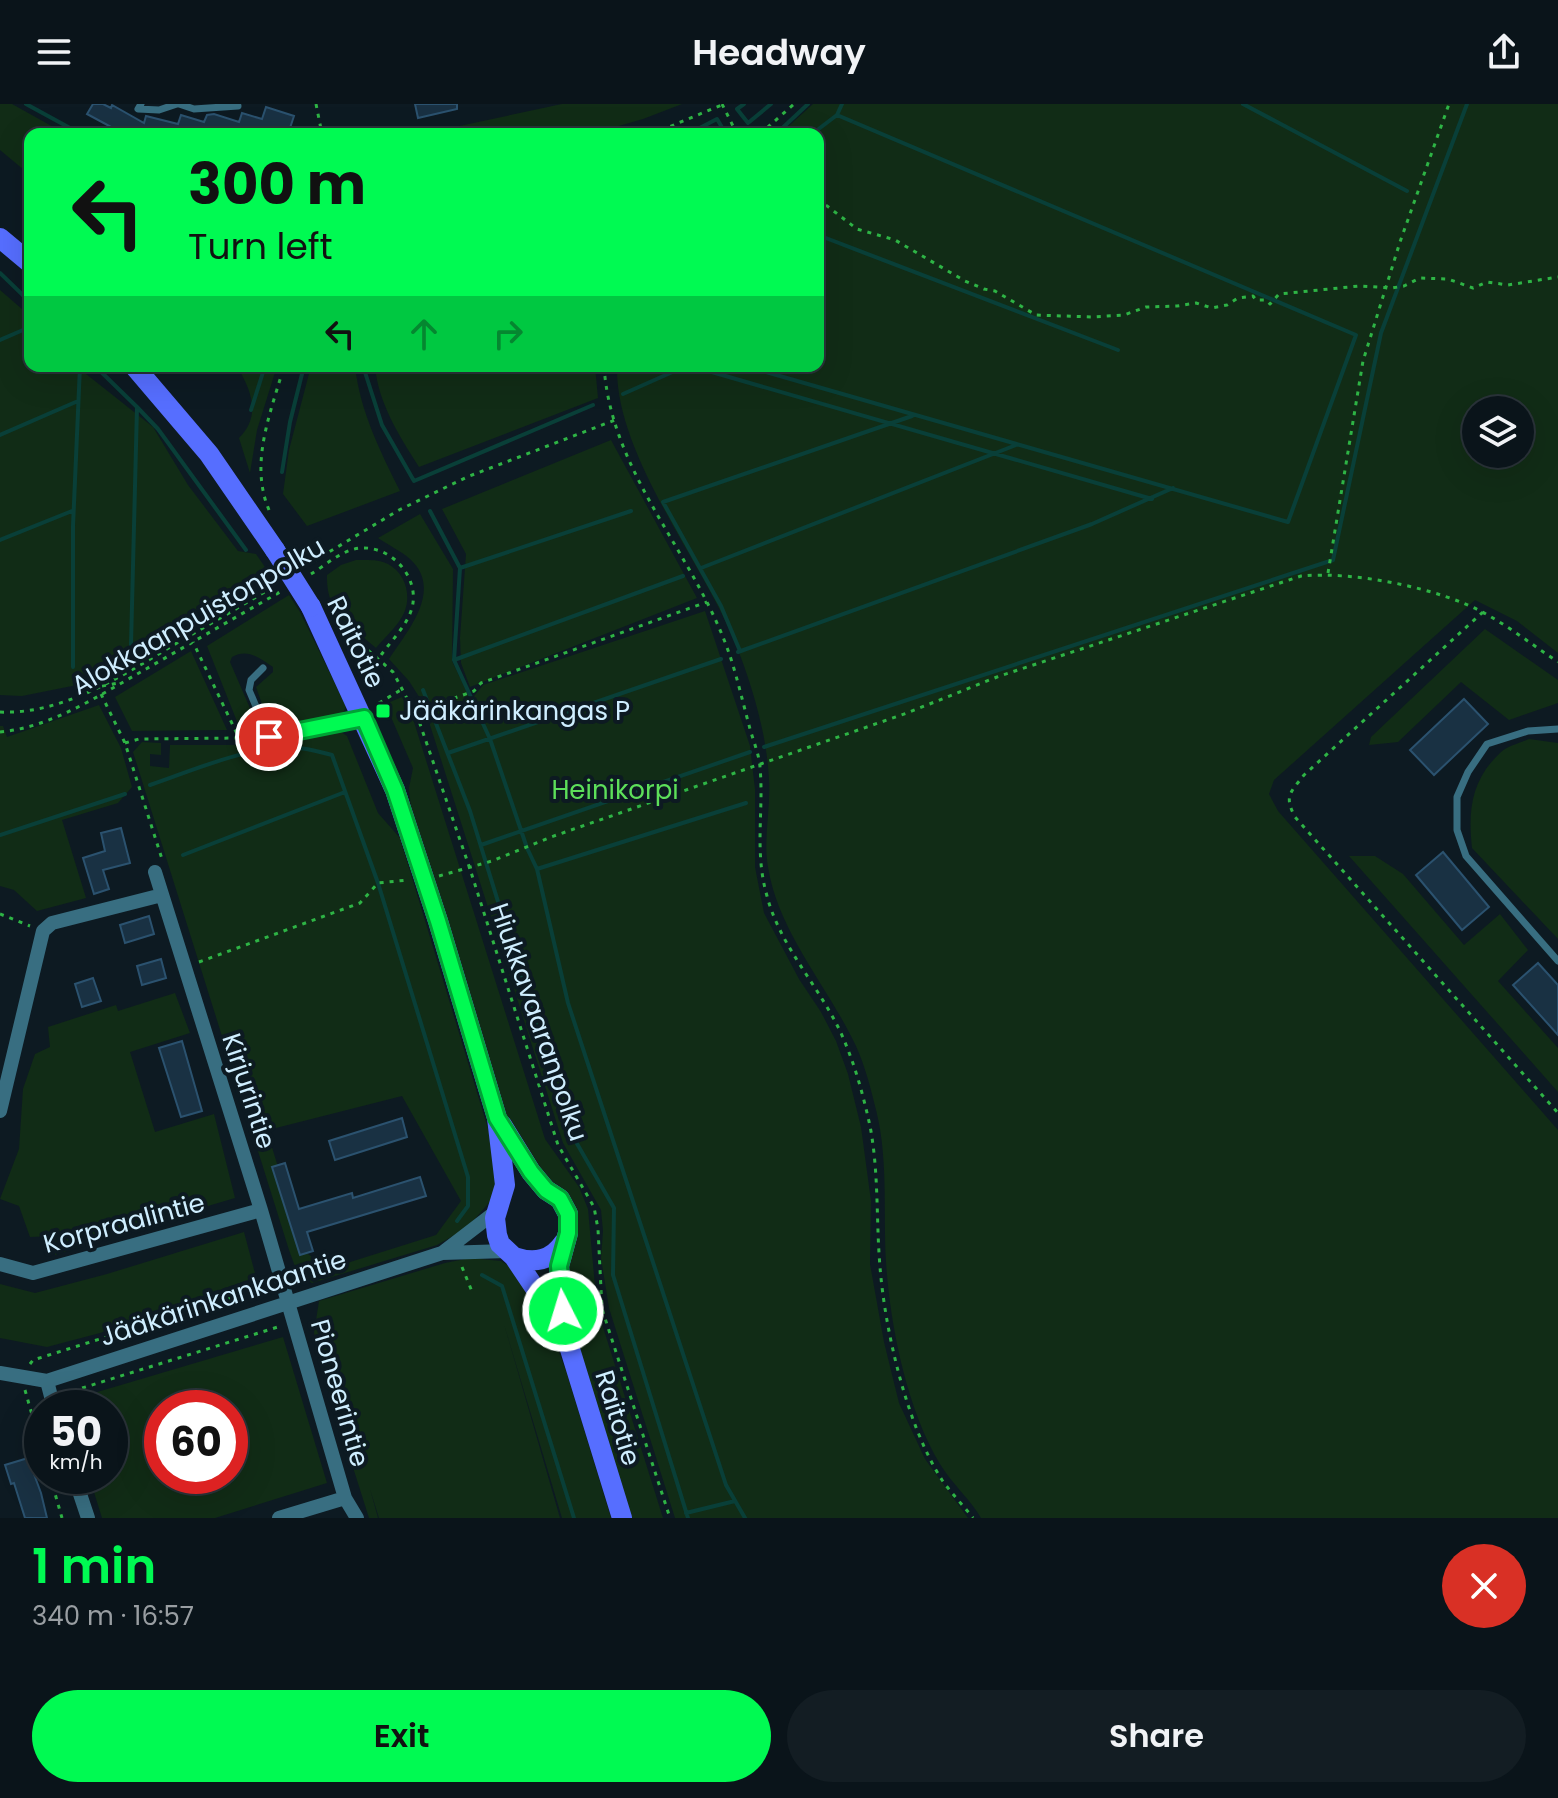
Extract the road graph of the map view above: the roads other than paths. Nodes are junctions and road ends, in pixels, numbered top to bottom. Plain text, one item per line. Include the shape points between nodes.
1 (141, 104) edge
2 (178, 104) edge
3 (238, 106) dead end
4 (0, 238) edge
5 (24, 258) edge
6 (139, 372) edge
7 (263, 668) dead end
8 (364, 718) junction
9 (1558, 729) edge
10 (155, 872) dead end
11 (162, 895) junction
12 (1558, 961) edge
13 (0, 1111) edge
14 (497, 1118) junction
15 (546, 1190) junction
16 (500, 1206) junction
17 (261, 1210) junction
18 (564, 1242) junction
19 (450, 1254) junction
20 (510, 1254) junction
21 (0, 1264) edge
22 (289, 1302) junction
23 (565, 1333) junction
24 (0, 1373) edge
25 (47, 1381) junction
26 (49, 1390) edge
27 (80, 1494) edge
28 (345, 1498) junction
29 (88, 1518) edge
30 (279, 1518) edge
31 (357, 1518) edge
32 (622, 1518) edge

1 - 2 lane via 138,109 159,110
2 - 3 lane via 194,109
4 - 5 main road
6 - 8 main road, Raitotie, bridge via 209,454 275,550 311,607
7 - 8 lane via 249,690 269,737
8 - 14 main road, Raitotie via 395,790
9 - 12 lane via 1528,731 1487,744 1457,797 1457,830 1466,856
10 - 11 street, Kirjurintie
11 - 13 street via 52,923 43,931
11 - 17 street, Kirjurintie
14 - 15 main road, Raitotie
14 - 16 main road, Raitotie via 505,1185
15 - 16 main road via 522,1189
15 - 18 main road, Raitotie via 560,1199 568,1214
16 - 19 street, Jääkärinkankaantie
16 - 20 main road, Raitotie via 497,1235
17 - 21 street, Korpraalintie via 33,1273
17 - 22 street, Kirjurintie
18 - 20 main road via 543,1259
18 - 23 main road, Raitotie via 559,1266
19 - 20 street, Jääkärinkankaantie
19 - 22 street, Jääkärinkankaantie
20 - 23 main road, Raitotie
22 - 25 street, Jääkärinkankaantie
22 - 28 street, Pioneerintie
23 - 32 main road, Raitotie
24 - 25 street
25 - 26 street
27 - 29 street
28 - 30 street, Pioneerintie
28 - 31 street, Pioneerintie

